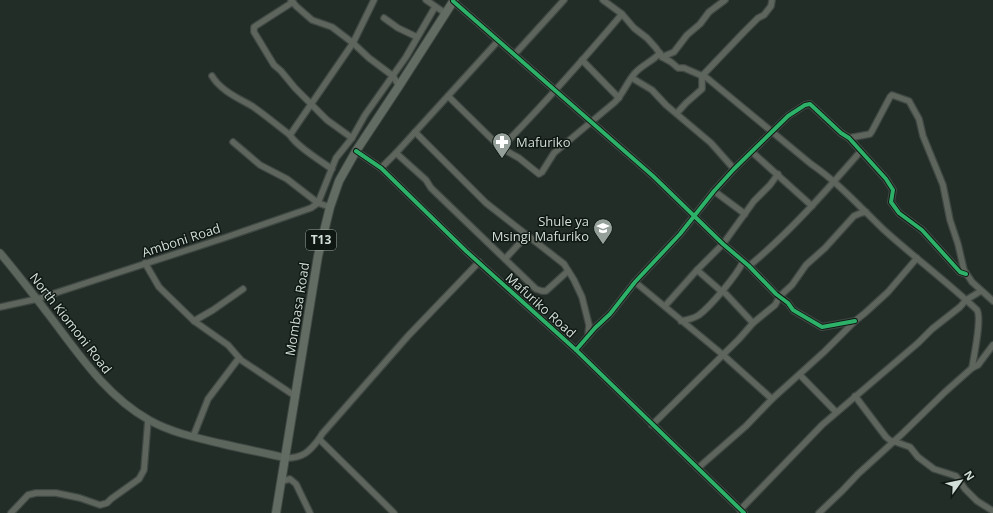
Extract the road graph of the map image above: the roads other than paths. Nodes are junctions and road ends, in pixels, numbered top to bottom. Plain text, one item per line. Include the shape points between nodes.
1 (374, 0) edge
2 (426, 0) edge
3 (454, 0) edge
4 (564, 0) edge
5 (603, 0) edge
6 (725, 0) edge
7 (772, 0) edge
8 (292, 1) edge
9 (436, 7) junction
10 (445, 13) junction
11 (622, 14) junction
12 (384, 18) dead end
13 (417, 37) junction
14 (498, 41) junction
15 (353, 43) junction
16 (514, 55) junction
17 (661, 55) junction
18 (582, 60) junction
19 (212, 76) dead end
20 (393, 76) junction
21 (702, 76) junction
22 (632, 78) junction
23 (399, 86) junction
24 (554, 90) junction
25 (448, 96) junction
26 (619, 98) junction
27 (310, 104) junction
28 (677, 113) junction
29 (590, 122) junction
30 (772, 131) junction
31 (415, 132) junction
32 (290, 135) junction
33 (352, 138) junction
34 (849, 138) junction
35 (233, 142) dead end
36 (500, 148) junction
37 (356, 151) junction
38 (752, 152) junction
39 (860, 152) junction
40 (396, 153) junction
41 (380, 168) junction
42 (332, 169) junction
43 (734, 169) junction
44 (778, 174) junction
45 (834, 182) junction
46 (714, 191) junction
47 (318, 203) junction
48 (812, 206) junction
49 (330, 207) junction
50 (866, 212) junction
51 (745, 214) junction
52 (694, 216) junction
53 (527, 235) junction
54 (723, 244) junction
55 (0, 253) edge
56 (917, 258) junction
57 (505, 259) junction
58 (479, 262) junction
59 (743, 262) junction
60 (145, 263) junction
61 (749, 266) junction
62 (697, 270) junction
63 (568, 271) junction
64 (966, 274) junction
65 (635, 282) junction
66 (243, 288) dead end
67 (721, 291) junction
68 (981, 291) junction
69 (780, 296) junction
70 (37, 299) junction
71 (966, 300) junction
72 (993, 301) edge
73 (665, 306) junction
74 (0, 307) edge
75 (194, 321) junction
76 (681, 321) junction
77 (855, 321) junction
78 (753, 323) junction
79 (588, 336) junction
80 (993, 345) edge
81 (576, 350) junction
82 (722, 354) junction
83 (239, 358) junction
84 (972, 368) junction
85 (800, 375) junction
86 (295, 396) junction
87 (855, 396) junction
88 (772, 399) junction
89 (836, 412) junction
90 (148, 420) junction
91 (652, 425) junction
92 (193, 437) junction
93 (320, 439) junction
94 (893, 442) junction
95 (286, 458) junction
96 (698, 468) junction
97 (282, 481) junction
98 (742, 511) edge
99 (993, 511) edge
100 (11, 513) edge
101 (276, 513) edge
102 (310, 513) edge
103 (394, 513) edge
104 (819, 513) edge

1 - 15 street
2 - 9 street
3 - 10 highway, Mombasa Road / T13
3 - 14 street
4 - 16 street
5 - 11 street
6 - 17 street via 687,35 674,52
7 - 21 street via 764,15 758,18
8 - 15 street via 312,20 332,27
8 - 27 street via 272,17 256,25 254,30 274,65
9 - 10 street
9 - 13 street
10 - 23 highway, Mombasa Road / T13
11 - 17 street
11 - 18 street
12 - 13 street
13 - 20 street
14 - 16 street
14 - 25 street
15 - 20 street
15 - 27 street
16 - 24 street
17 - 21 street via 678,68
17 - 22 street via 640,68
18 - 24 street
18 - 26 street
19 - 32 street via 233,95
20 - 23 street
20 - 33 street
21 - 28 street via 702,89
21 - 30 street
22 - 26 street
22 - 28 street via 652,90
23 - 37 highway, Mombasa Road / T13
24 - 29 street
24 - 36 street
25 - 31 street
25 - 36 street
26 - 29 street
27 - 32 street
27 - 33 street
28 - 43 street via 711,143
29 - 36 street via 554,153 539,174 519,158
29 - 52 street via 653,176
30 - 34 street via 788,116 810,104
30 - 38 street
30 - 45 street
31 - 40 street
31 - 53 street via 486,203
32 - 42 street
33 - 42 street via 336,158
34 - 39 street
34 - 64 street via 872,132 892,95 909,101 919,120 943,185
35 - 47 street via 260,165 287,179
37 - 41 street, Mafuriko Road
37 - 49 highway, Mombasa Road / T13 via 339,181
38 - 43 street
38 - 44 street
39 - 45 street
39 - 64 street via 886,179 893,190 891,202 899,212 922,230 960,272
40 - 41 street
40 - 57 street
41 - 58 street, Mafuriko Road
42 - 47 street
43 - 46 street
44 - 48 street
44 - 51 street
45 - 48 street
45 - 50 street
46 - 51 street
46 - 52 street
47 - 49 street
47 - 60 street, Amboni Road via 311,208 231,236
48 - 61 street
49 - 86 highway, Mombasa Road / T13 via 318,256
50 - 56 street
50 - 69 street via 854,216
51 - 54 street
52 - 54 street
52 - 65 street
53 - 57 street
53 - 63 street via 564,264
54 - 59 street
54 - 62 street
55 - 70 main road, North Kiomoni Road
56 - 71 street
56 - 77 street via 888,292
57 - 63 street via 542,291 551,288
58 - 81 street, Mafuriko Road
58 - 93 street via 408,336
59 - 61 street
59 - 67 street
60 - 70 street, Amboni Road
60 - 75 street via 159,287
61 - 69 street
62 - 67 street
62 - 73 street
63 - 79 street via 582,297
64 - 68 street
65 - 73 street
65 - 79 street via 610,314
66 - 75 street
67 - 76 street via 698,315
67 - 78 street
68 - 71 street
68 - 72 street
69 - 77 street via 794,311 822,327
69 - 78 street via 775,305
70 - 74 street, Amboni Road
70 - 90 main road, North Kiomoni Road via 100,380
71 - 84 street via 978,313
71 - 87 street
73 - 76 street
75 - 83 street via 228,345
76 - 82 street
77 - 85 street
78 - 82 street
79 - 81 street
80 - 84 street via 978,365
81 - 91 street, Mafuriko Road
82 - 88 street
82 - 91 street
83 - 86 street
83 - 92 street via 208,399
84 - 94 street
85 - 88 street
85 - 89 street
86 - 95 highway, Mombasa Road / T13
87 - 89 street
87 - 94 street via 886,437
88 - 96 street via 746,426
89 - 98 street via 808,438
90 - 92 main road, North Kiomoni Road
90 - 100 street via 144,470 140,479 107,503 100,505 56,493 36,493 28,495
91 - 96 street, Mafuriko Road
92 - 95 main road, North Kiomoni Road
93 - 95 street via 307,453 297,458
93 - 103 street
94 - 99 street via 910,447 934,469 956,476 965,489
94 - 104 street
95 - 97 highway, Mombasa Road / T13
96 - 98 street, Mafuriko Road
97 - 101 highway, Mombasa Road / T13
97 - 102 street via 290,478 296,484

